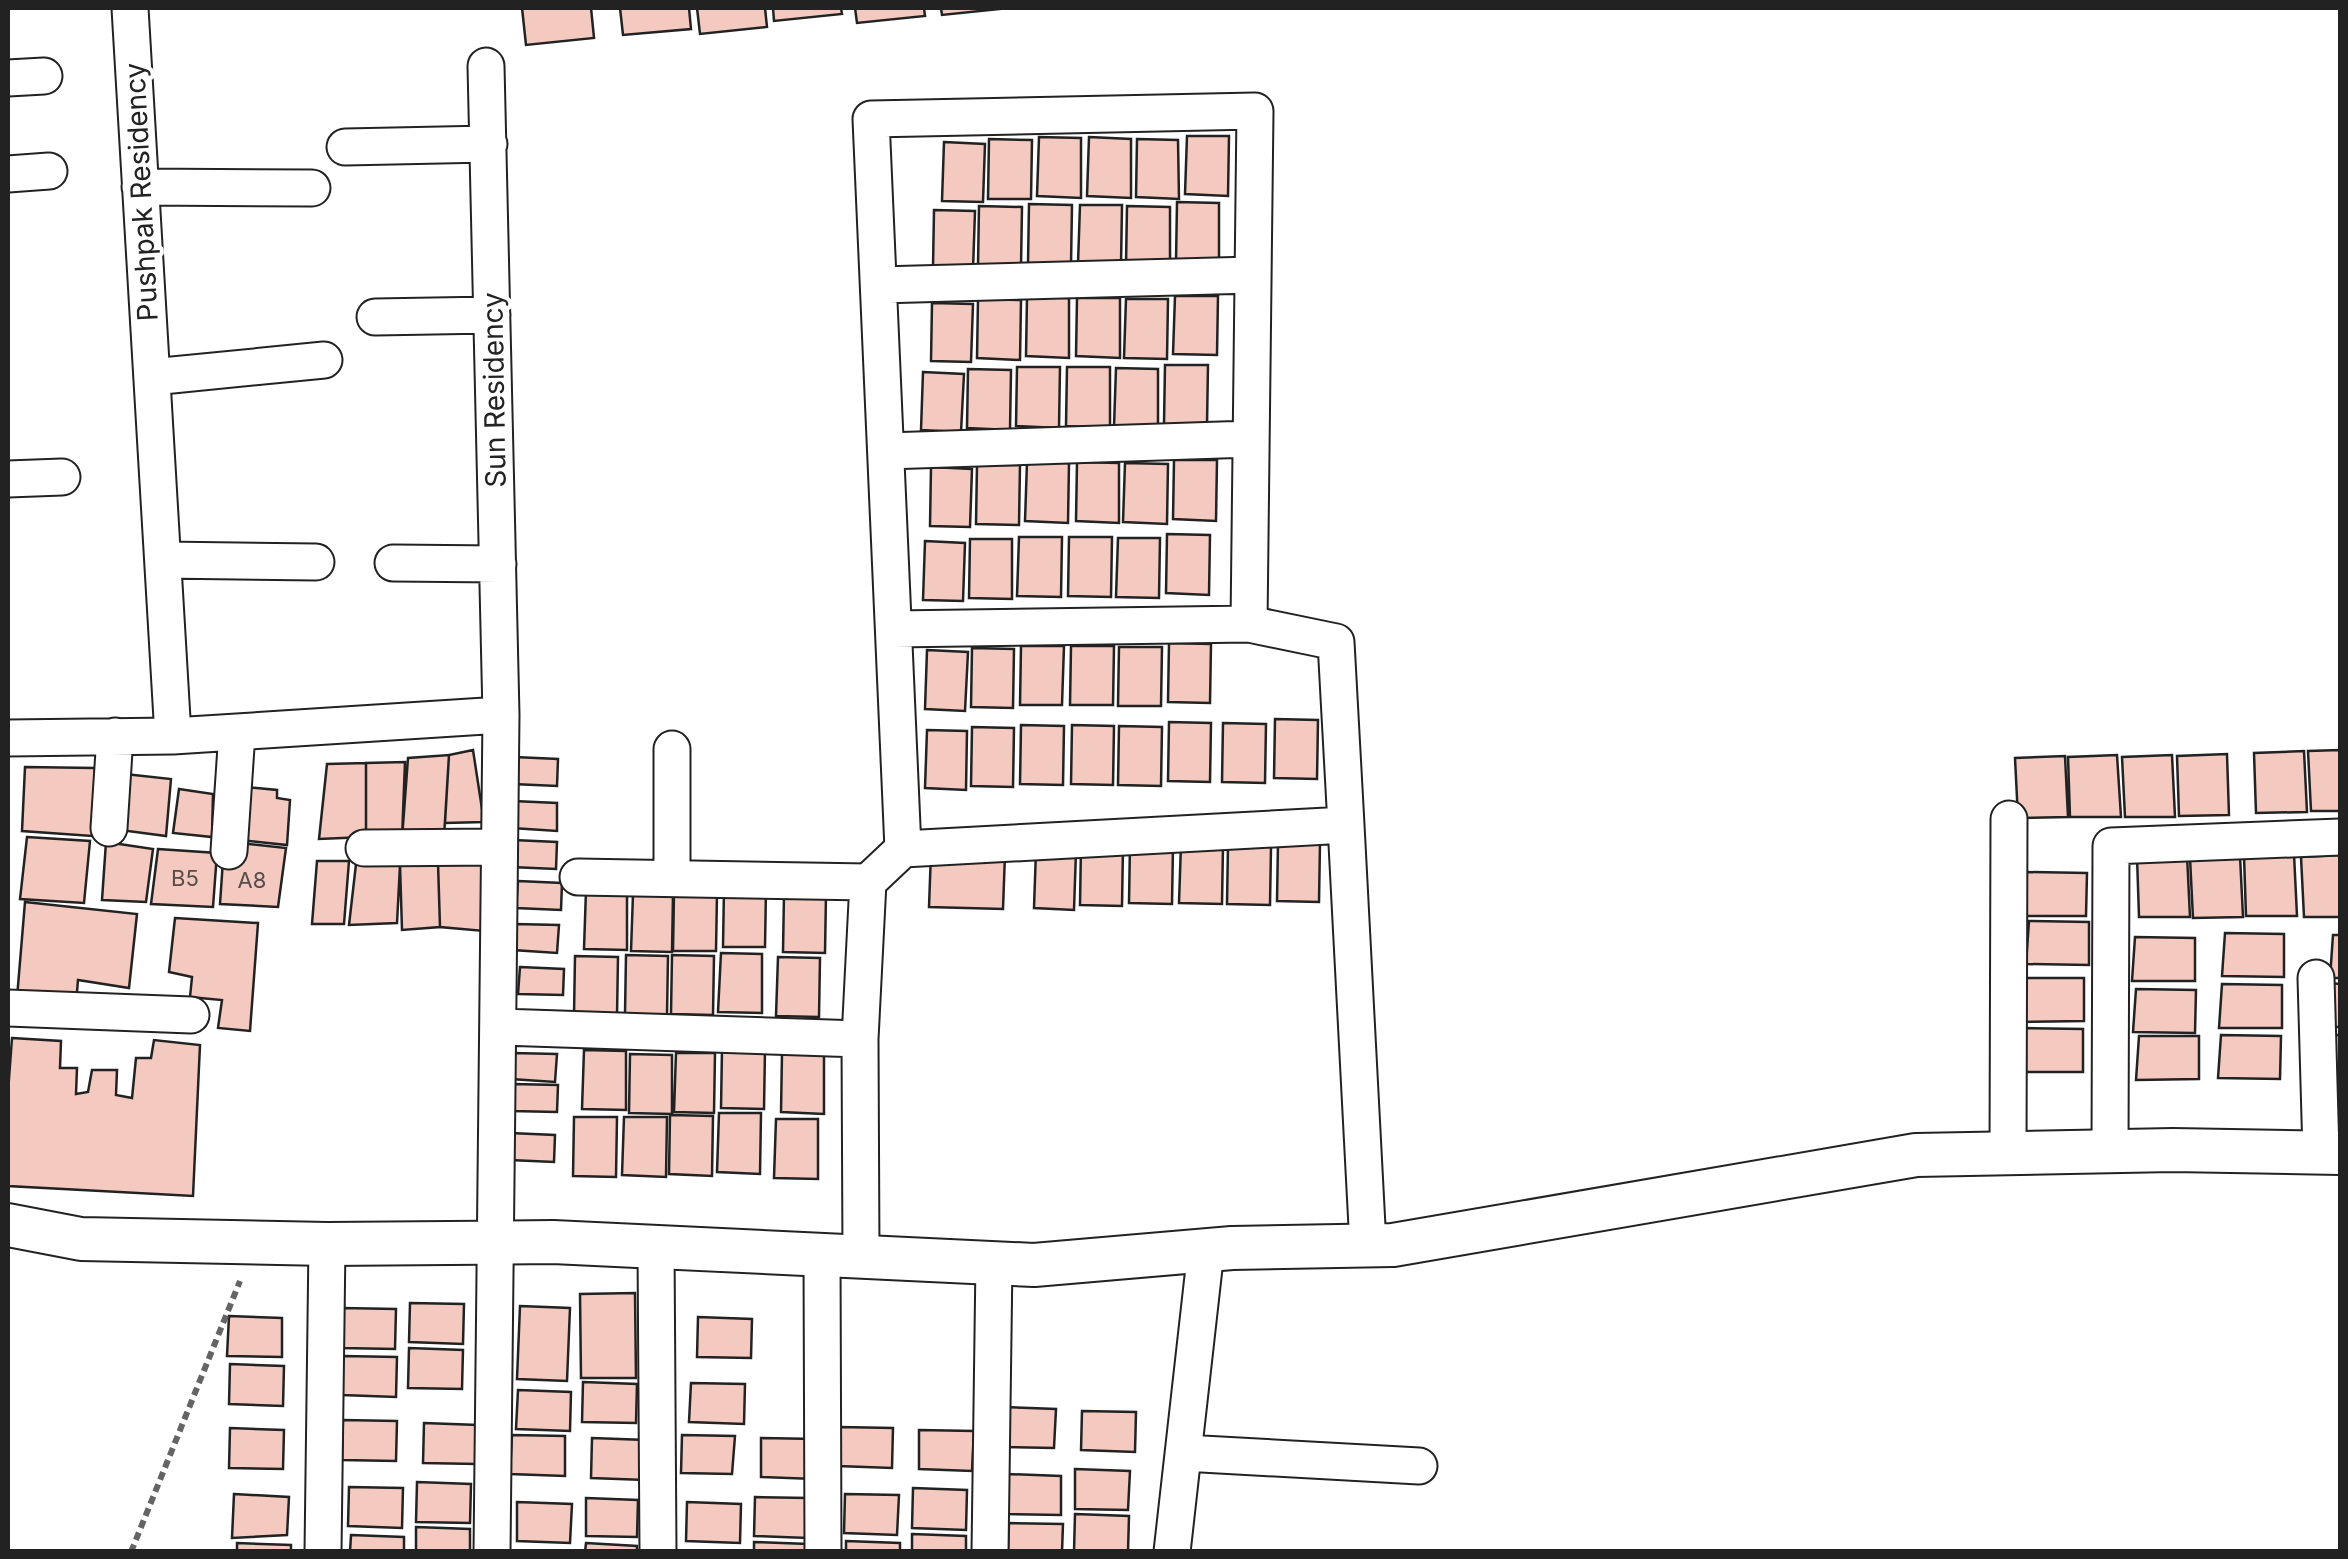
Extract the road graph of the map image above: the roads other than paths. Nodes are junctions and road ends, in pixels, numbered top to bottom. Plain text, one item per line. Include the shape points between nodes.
1 (130, 8) edge
2 (486, 66) dead end
3 (44, 76) dead end
4 (8, 78) edge
5 (488, 144) junction
6 (344, 147) dead end
7 (48, 171) dead end
8 (8, 174) edge
9 (140, 188) junction
10 (312, 188) dead end
11 (1253, 275) junction
12 (879, 285) junction
13 (492, 315) junction
14 (374, 317) dead end
15 (324, 360) dead end
16 (152, 377) junction
17 (1251, 439) junction
18 (886, 451) junction
19 (62, 477) dead end
20 (8, 480) edge
21 (162, 560) junction
22 (316, 562) dead end
23 (392, 563) dead end
24 (498, 564) junction
25 (1248, 624) junction
26 (894, 629) junction
27 (501, 715) junction
28 (237, 732) junction
29 (114, 736) junction
30 (173, 736) junction
31 (8, 738) edge
32 (672, 749) dead end
33 (2009, 818) dead end
34 (1346, 825) junction
35 (110, 828) dead end
36 (2340, 837) edge
37 (499, 847) junction
38 (364, 848) dead end
39 (903, 849) junction
40 (230, 851) dead end
41 (578, 876) dead end
42 (672, 878) junction
43 (868, 882) junction
44 (2316, 978) dead end
45 (8, 1008) edge
46 (191, 1014) dead end
47 (498, 1028) junction
48 (860, 1039) junction
49 (2110, 1152) junction
50 (2331, 1153) edge
51 (2008, 1154) junction
52 (8, 1225) edge
53 (496, 1242) junction
54 (327, 1244) junction
55 (656, 1246) junction
56 (1368, 1246) junction
57 (1206, 1250) junction
58 (842, 1255) junction
59 (994, 1262) junction
60 (1184, 1453) junction
61 (1419, 1466) dead end
62 (323, 1552) edge
63 (492, 1552) edge
64 (658, 1552) edge
65 (824, 1552) edge
66 (990, 1552) edge
67 (1172, 1552) edge

1 - 9 street, Pushpak Residency
2 - 5 street, Sun Residency
3 - 4 street
5 - 6 street
5 - 13 street, Sun Residency
7 - 8 street
9 - 10 street
9 - 16 street, Pushpak Residency
11 - 12 street
11 - 12 street via 1255,110 872,119
11 - 17 street
12 - 18 street
13 - 14 street
13 - 24 street, Sun Residency
15 - 16 street
16 - 21 street, Pushpak Residency
17 - 18 street
17 - 25 street
18 - 26 street
19 - 20 street
21 - 22 street
21 - 30 street, Pushpak Residency
23 - 24 street
24 - 27 street, Sun Residency
25 - 26 street
25 - 34 street via 1336,642
26 - 39 street
27 - 28 street
27 - 37 street, Sun Residency
28 - 30 street
28 - 40 street
29 - 30 street
29 - 31 street
29 - 35 street
32 - 42 street
33 - 51 street
34 - 39 street
34 - 56 street
36 - 49 street via 2111,846
37 - 38 street
37 - 47 street, Sun Residency
39 - 43 street
41 - 42 street
42 - 43 street
43 - 48 street
44 - 50 street
45 - 46 street
47 - 48 street
47 - 53 street, Sun Residency
48 - 58 street
49 - 50 street
49 - 51 street
51 - 56 street via 1916,1156
52 - 54 street via 81,1239
53 - 54 street
53 - 55 street
53 - 63 street, Sun Residency
54 - 62 street
55 - 58 street
55 - 64 street
56 - 57 street
57 - 59 street via 1034,1265
57 - 60 street
58 - 59 street
58 - 65 street
59 - 66 street
60 - 61 street
60 - 67 street

